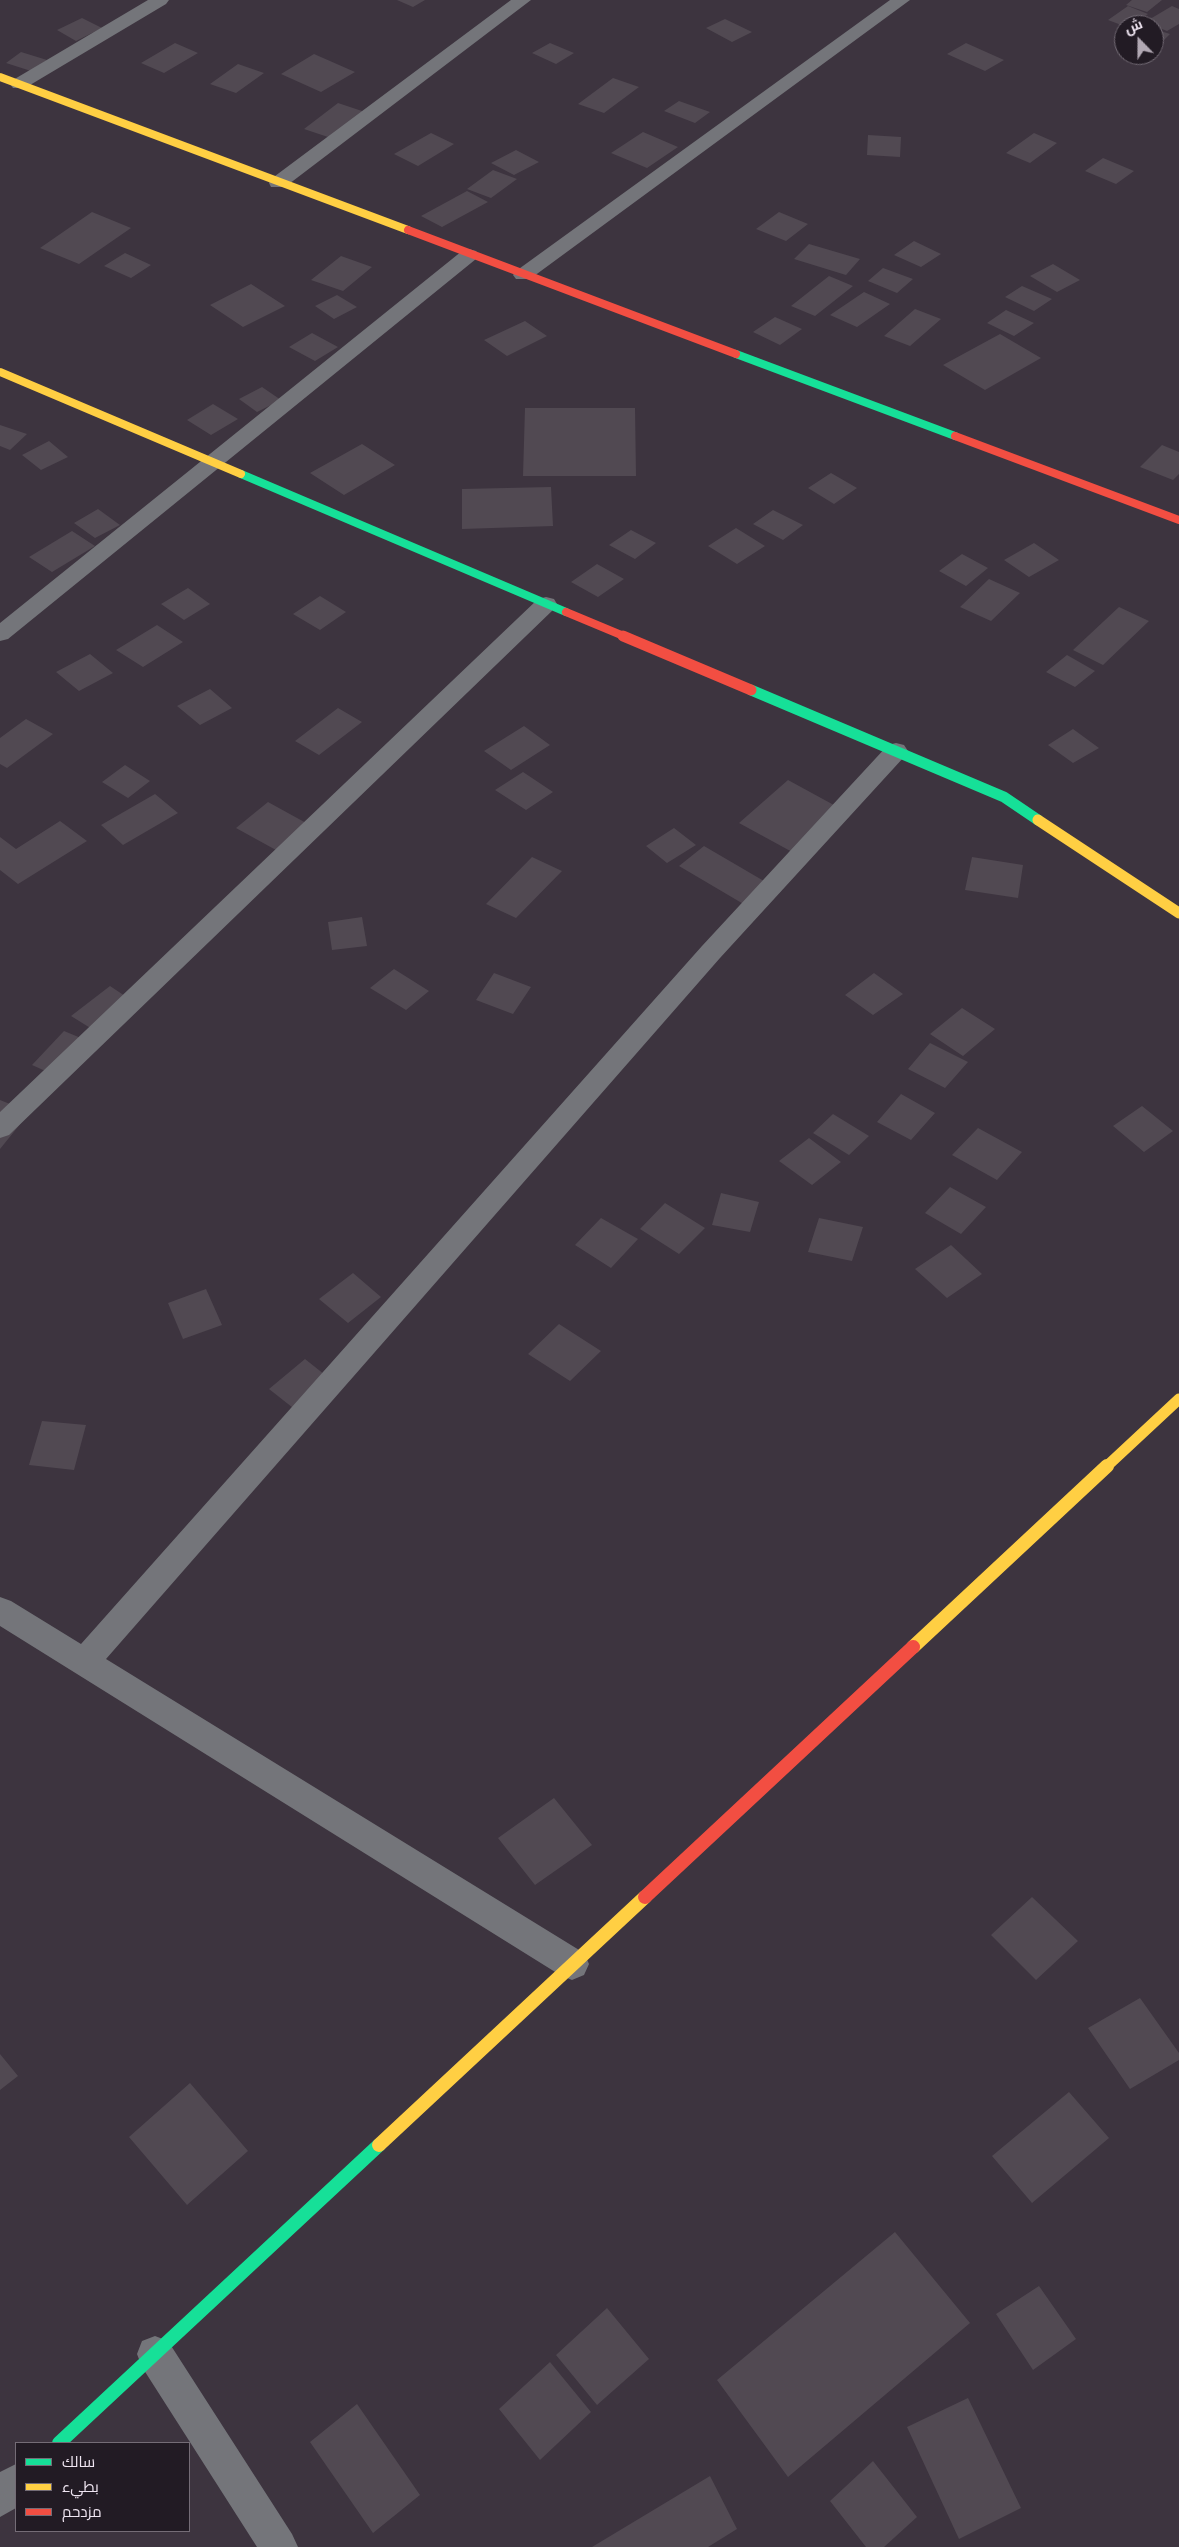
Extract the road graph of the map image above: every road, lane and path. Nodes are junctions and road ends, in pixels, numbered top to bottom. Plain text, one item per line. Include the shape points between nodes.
1 (160, 0) edge
2 (522, 0) edge
3 (900, 0) edge
4 (0, 77) edge
5 (19, 84) junction
6 (278, 184) junction
7 (469, 255) junction
8 (522, 275) junction
9 (0, 372) edge
10 (212, 463) junction
11 (1179, 520) edge
12 (546, 604) junction
13 (0, 634) edge
14 (896, 751) junction
15 (1179, 913) edge
16 (0, 1128) edge
17 (1177, 1405) edge
18 (0, 1610) edge
19 (84, 1662) junction
20 (572, 1964) junction
21 (155, 2354) junction
22 (60, 2442) edge
23 (15, 2484) edge
24 (0, 2498) edge
25 (278, 2547) edge

1 - 5 street
2 - 6 street
3 - 8 street
4 - 5 street
5 - 6 street
6 - 7 street
7 - 8 street
7 - 10 street
8 - 11 street
9 - 10 street
10 - 12 street
10 - 13 street
12 - 14 street
12 - 16 street
14 - 15 street via 1004,797
14 - 19 street via 711,952
17 - 20 street
18 - 19 street
19 - 20 street
20 - 21 street
21 - 22 street
21 - 25 street
23 - 24 street

